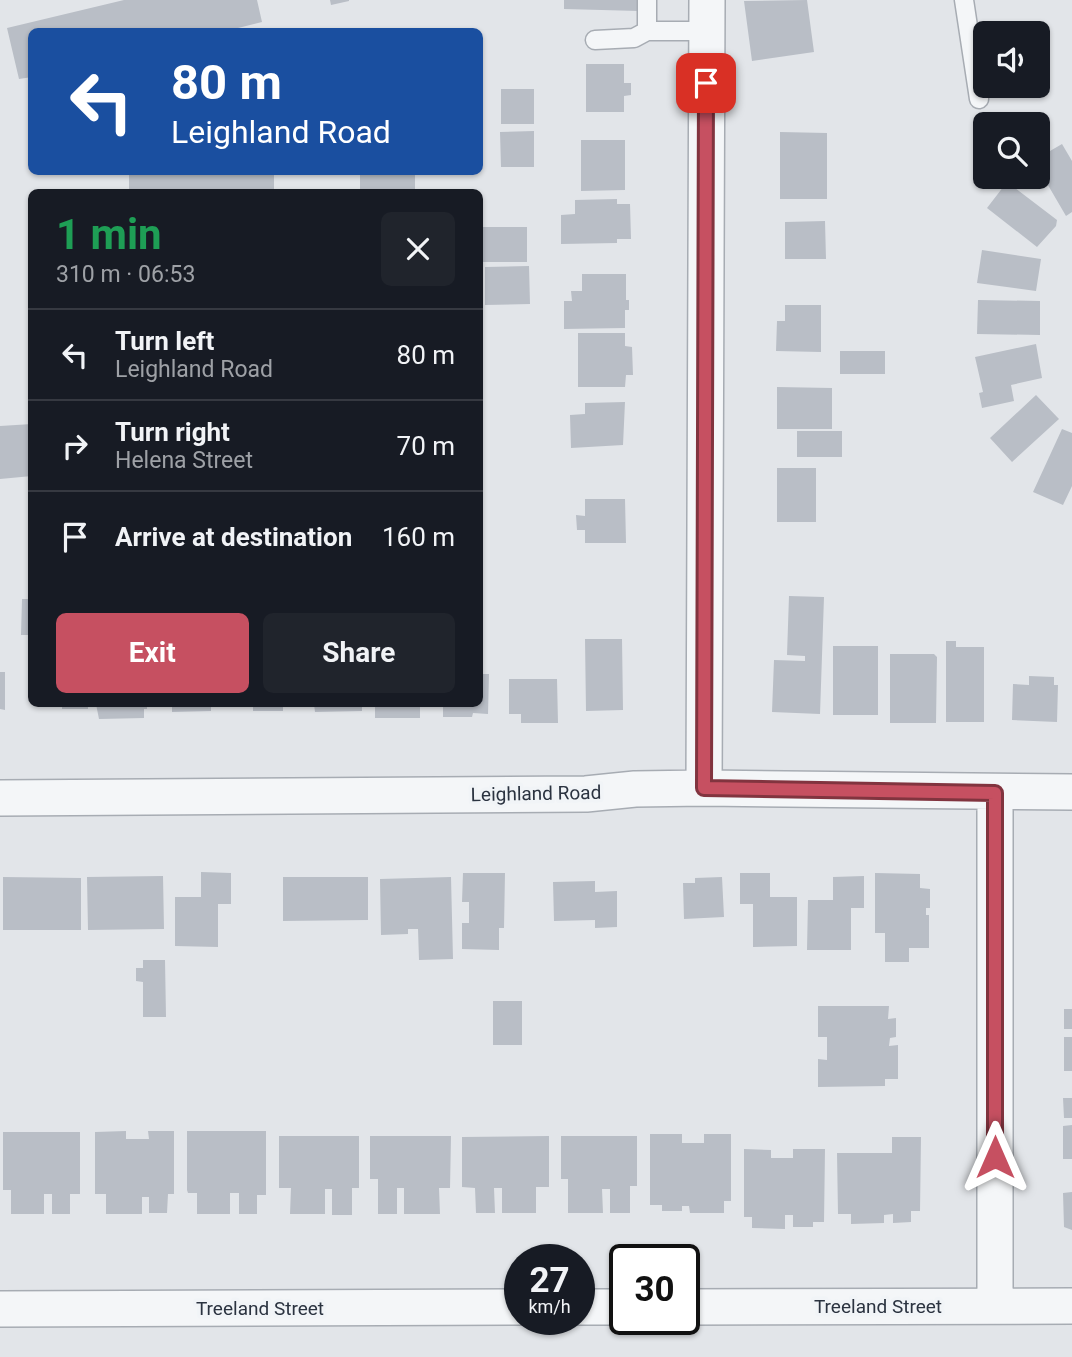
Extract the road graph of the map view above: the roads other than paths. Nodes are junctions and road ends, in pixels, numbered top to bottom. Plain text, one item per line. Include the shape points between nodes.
1 (647, 0) edge
2 (964, 0) edge
3 (707, 15) edge
4 (647, 31) junction
5 (594, 40) dead end
6 (979, 99) dead end
7 (704, 788) junction
8 (1072, 792) edge
9 (995, 793) junction
10 (0, 798) edge
11 (995, 1306) junction
12 (1072, 1306) edge
13 (504, 1307) edge
14 (700, 1307) edge
15 (0, 1309) edge

1 - 4 lane
2 - 6 lane
3 - 4 lane
3 - 7 street
4 - 5 lane via 634,38
7 - 9 street, Leighland Road
7 - 10 street, Leighland Road via 586,794
8 - 9 street, Leighland Road
9 - 11 street
11 - 12 street, Treeland Street
11 - 14 street, Treeland Street
13 - 15 street, Treeland Street

